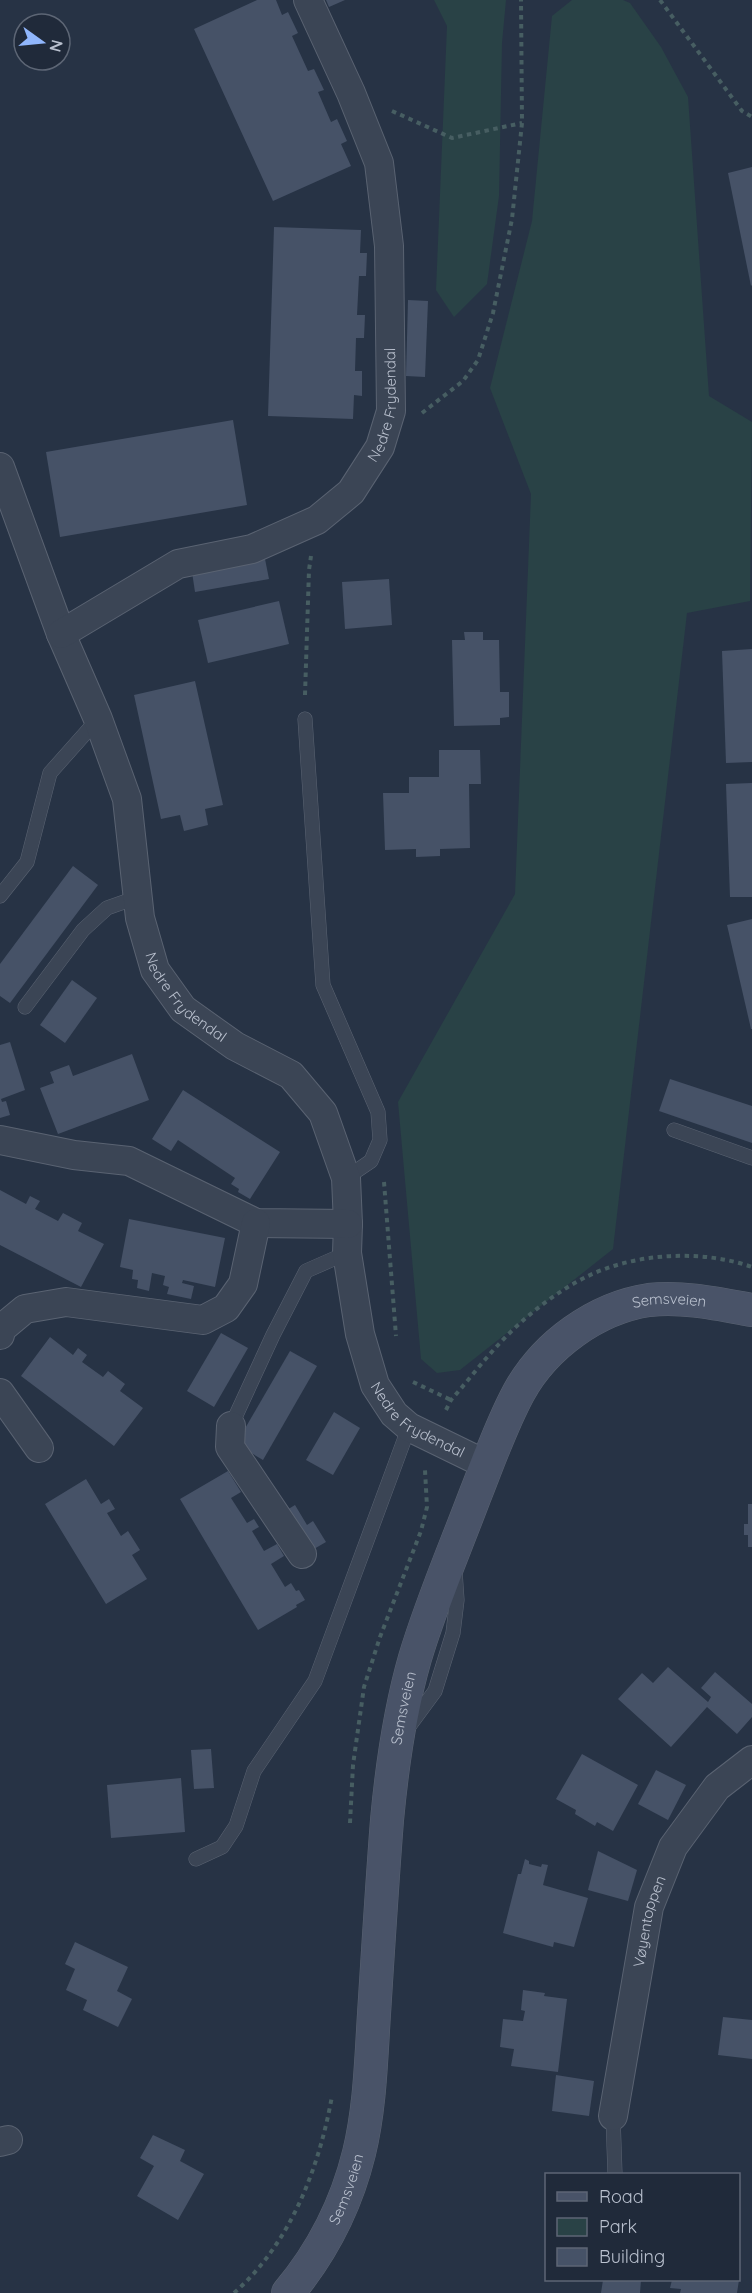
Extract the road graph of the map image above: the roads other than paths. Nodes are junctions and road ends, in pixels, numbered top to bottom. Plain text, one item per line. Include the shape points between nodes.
1 (308, 0) edge
2 (0, 467) edge
3 (61, 634) junction
4 (98, 719) junction
5 (305, 719) road end
6 (0, 896) edge
7 (138, 897) junction
8 (25, 1007) dead end
9 (675, 1130) dead end
10 (0, 1140) edge
11 (752, 1158) edge
12 (346, 1178) junction
13 (256, 1222) junction
14 (348, 1224) junction
15 (347, 1253) junction
16 (752, 1311) edge
17 (0, 1335) edge
18 (0, 1393) edge
19 (231, 1426) joint
20 (409, 1427) junction
21 (39, 1448) dead end
22 (488, 1465) junction
23 (302, 1554) dead end
24 (752, 1760) edge
25 (196, 1859) dead end
26 (613, 2116) joint
27 (615, 2173) edge
28 (288, 2293) edge

1 - 3 street, Nedre Frydendal via 379,163 389,246 391,411 380,447 351,492 317,519 252,549 178,564
2 - 3 street, Nedre Frydendal
3 - 4 street, Nedre Frydendal
4 - 6 lane via 50,773 27,862
4 - 7 street, Nedre Frydendal via 127,799
5 - 12 lane via 323,985 378,1112 380,1140 371,1161
7 - 8 lane via 106,908 83,930
7 - 12 street, Nedre Frydendal via 155,970 183,1009 235,1046 291,1075 323,1113
9 - 11 lane
10 - 13 street via 129,1161
12 - 14 street, Nedre Frydendal
13 - 14 street
13 - 17 street via 243,1284 226,1308 203,1320 66,1302 25,1309
14 - 15 street, Nedre Frydendal
15 - 19 lane via 306,1271
15 - 20 street, Nedre Frydendal via 360,1334 375,1385 394,1414
16 - 22 main road, Semsveien via 679,1299 649,1300 588,1323 561,1341 538,1364 520,1391
18 - 21 street
19 - 23 street via 231,1447
20 - 22 street, Nedre Frydendal
20 - 25 lane via 315,1681 254,1771 236,1826 222,1847
22 - 28 main road, Semsveien via 415,1659 397,1742 388,1818 369,2099 360,2151 330,2234
24 - 26 street, Vøyentoppen via 717,1786 673,1847 649,1907
26 - 27 lane

